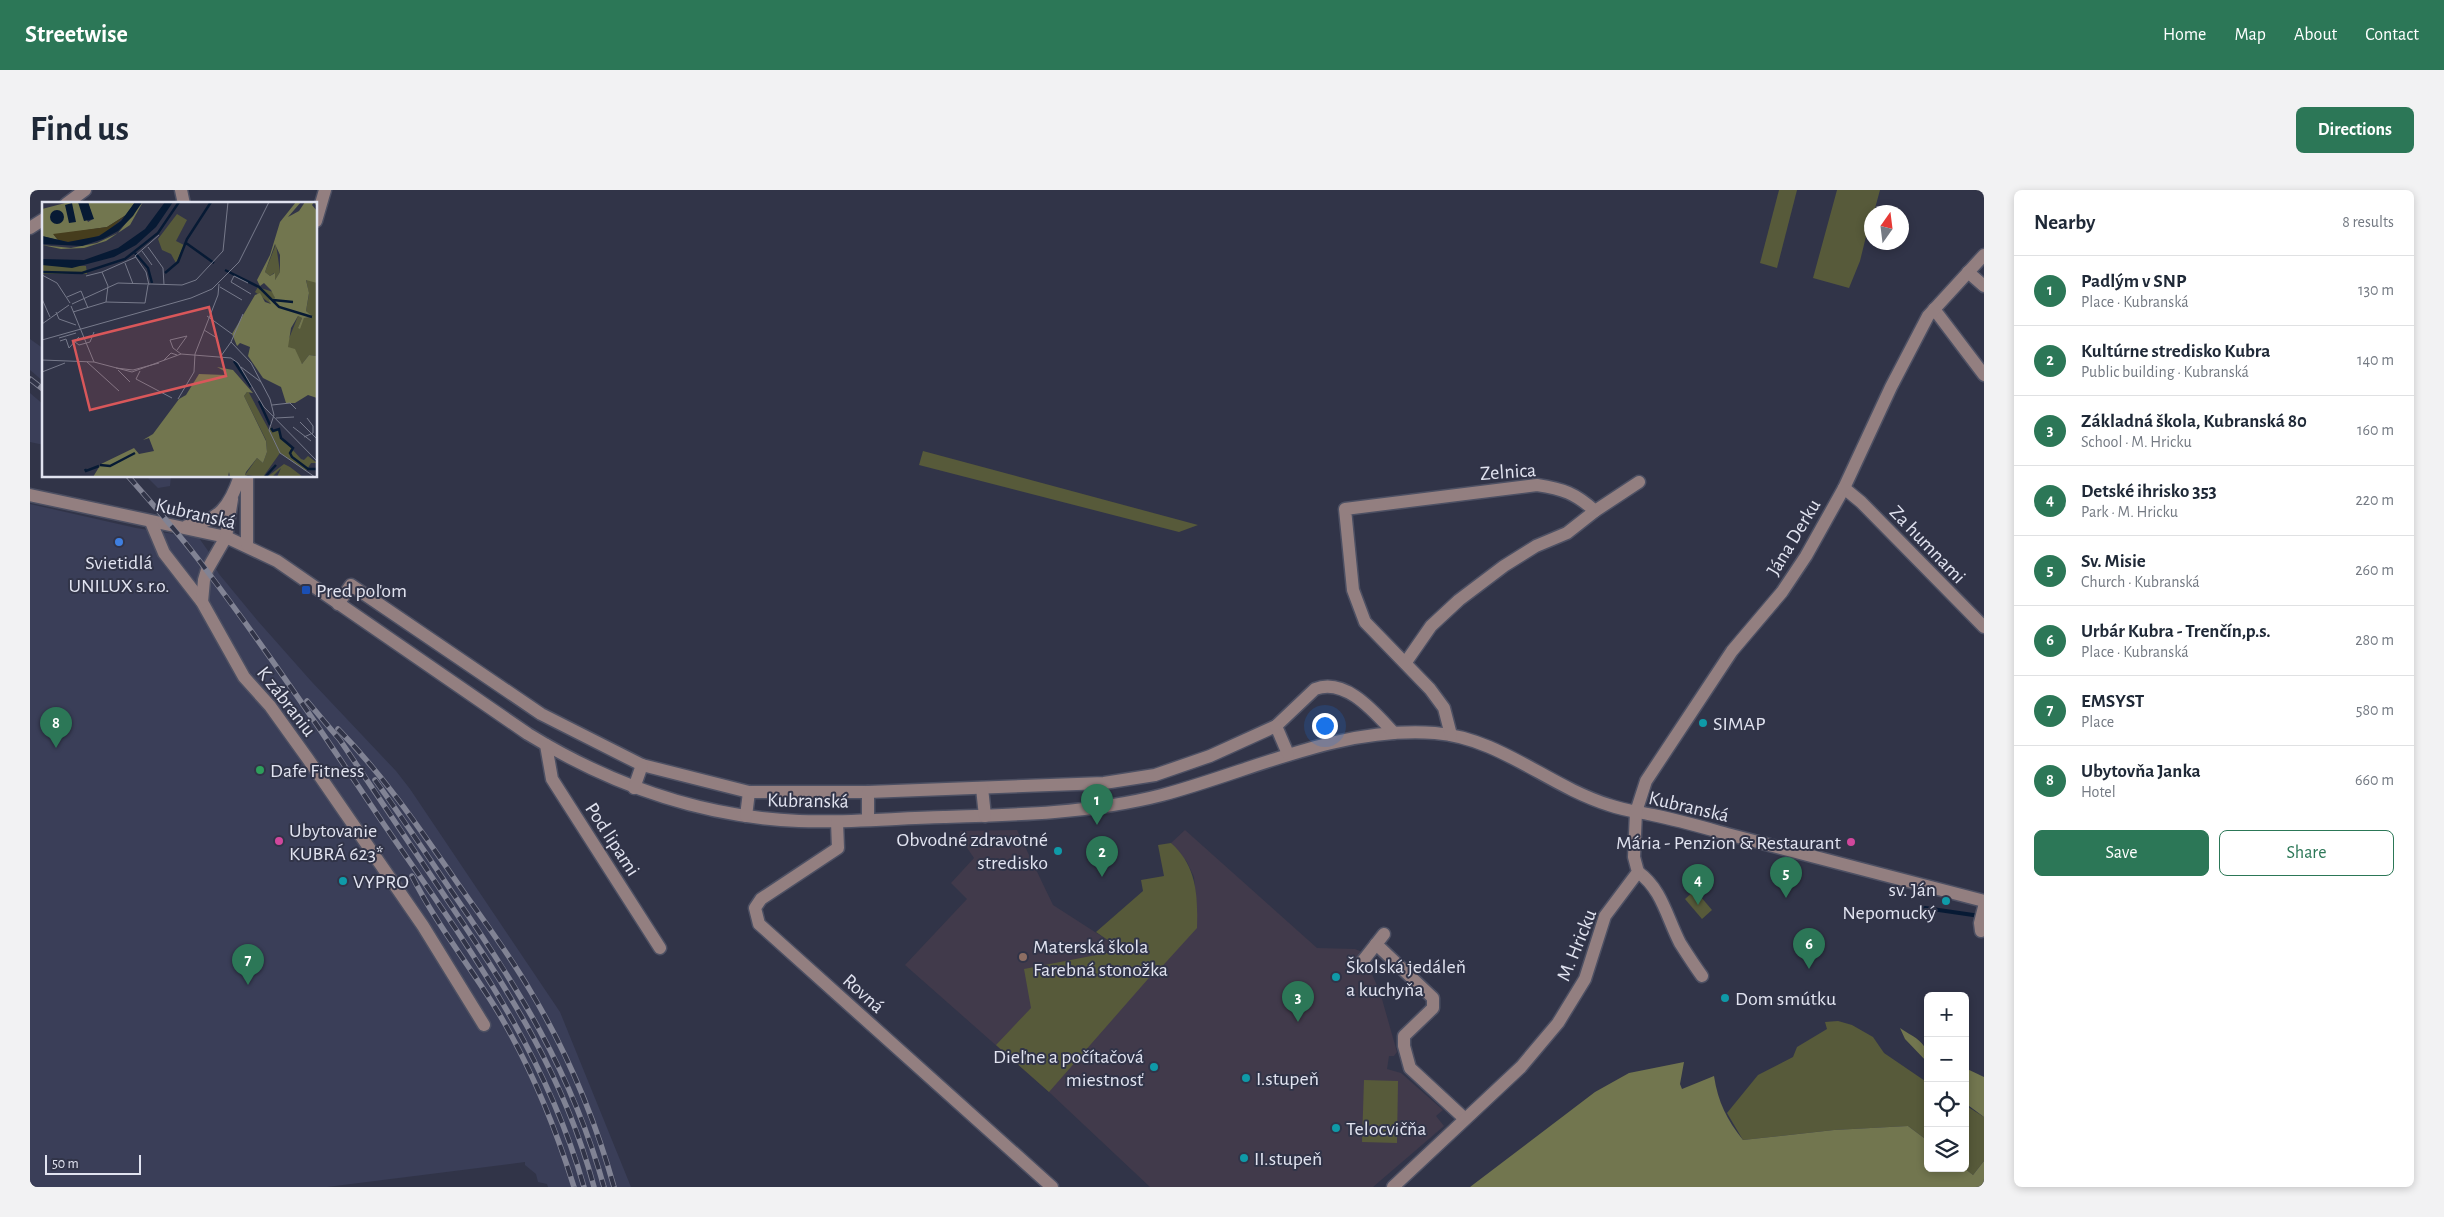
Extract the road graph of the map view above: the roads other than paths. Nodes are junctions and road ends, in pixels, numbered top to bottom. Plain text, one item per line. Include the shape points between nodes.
1 (325, 190) edge
2 (81, 192) edge
3 (68, 202) edge
4 (318, 214) edge
5 (42, 220) edge
6 (30, 228) edge
7 (1984, 255) edge
8 (1968, 272) junction
9 (1984, 286) edge
10 (1934, 309) junction
11 (1984, 375) edge
12 (239, 478) edge
13 (247, 478) edge
14 (1639, 482) dead end
15 (1844, 488) junction
16 (30, 494) edge
17 (232, 498) junction
18 (1595, 512) junction
19 (151, 522) junction
20 (180, 527) junction
21 (226, 537) junction
22 (247, 545) junction
23 (202, 602) junction
24 (338, 604) junction
25 (1984, 627) edge
26 (442, 647) junction
27 (1406, 662) junction
28 (428, 666) junction
29 (541, 714) junction
30 (1276, 726) junction
31 (1394, 733) junction
32 (528, 734) junction
33 (1451, 735) junction
34 (546, 745) junction
35 (1288, 754) junction
36 (1210, 756) junction
37 (642, 765) junction
38 (1217, 778) junction
39 (1104, 783) junction
40 (634, 788) junction
41 (982, 788) junction
42 (749, 792) junction
43 (868, 792) junction
44 (1106, 806) junction
45 (1636, 812) junction
46 (746, 816) junction
47 (985, 816) junction
48 (868, 820) junction
49 (837, 822) junction
50 (1638, 872) junction
51 (1984, 901) edge
52 (1984, 908) edge
53 (1980, 927) dead end
54 (1384, 934) dead end
55 (1376, 944) junction
56 (660, 948) dead end
57 (1362, 962) dead end
58 (1702, 976) dead end
59 (484, 1025) dead end
60 (1464, 1118) junction
61 (1052, 1187) edge
62 (1394, 1187) edge

1 - 4 street
2 - 3 street
5 - 6 street
7 - 8 street, Jána Derku
8 - 9 street
8 - 10 street, Jána Derku
10 - 11 street
10 - 15 street, Jána Derku via 1910,348
12 - 17 street
13 - 22 street
14 - 18 street
15 - 25 street, Za humnami
15 - 45 street, Jána Derku via 1782,592 1732,651 1667,748 1646,781
16 - 19 street, Kubranská
17 - 20 street via 210,521
17 - 21 street
18 - 27 street via 1567,533 1512,561 1459,600 1431,626
18 - 27 street, Zelnica via 1580,496 1537,485 1345,509 1353,590 1365,622
19 - 20 street, Kubranská
19 - 23 street, K zábraniu via 164,553
20 - 21 street, Kubranská
21 - 22 street, Kubranská
21 - 23 street via 207,570
22 - 24 street, Kubranská via 277,561
23 - 59 street, K zábraniu via 244,677 270,706 308,759 423,926
24 - 26 street, Kubranská via 351,585
24 - 28 street, Kubranská
26 - 28 street
26 - 29 street, Kubranská
27 - 33 street, Zelnica via 1444,708
28 - 32 street, Kubranská
29 - 32 street
29 - 37 street, Kubranská
30 - 31 street, Kubranská via 1315,689 1329,686 1360,700
30 - 35 street
30 - 36 street, Kubranská
31 - 33 street, Kubranská
31 - 35 street, Kubranská
32 - 34 street, Kubranská
33 - 45 street, Kubranská via 1481,743 1593,800
34 - 40 street, Kubranská
34 - 56 street, Pod lipami via 552,779
35 - 38 street, Kubranská
36 - 38 street
36 - 39 street, Kubranská via 1155,775
37 - 40 street
37 - 42 street, Kubranská
38 - 44 street, Kubranská via 1146,799
39 - 41 street, Kubranská
39 - 44 street
40 - 46 street, Kubranská
41 - 43 street, Kubranská
41 - 47 street
42 - 43 street, Kubranská
42 - 46 street, Kubranská
43 - 48 street, Kubranská
44 - 47 street, Kubranská
45 - 50 street via 1634,857
45 - 51 street, Kubranská
46 - 49 street, Kubranská
47 - 48 street, Kubranská
48 - 49 street, Kubranská
49 - 61 street, Rovná via 838,848 762,899 755,908 759,924
50 - 58 street via 1664,903 1680,941
50 - 60 street, M. Hricku via 1605,916 1585,979 1558,1023 1520,1067
52 - 53 street
54 - 55 street
55 - 57 street
55 - 60 street via 1433,998 1433,1008 1404,1036 1404,1046 1410,1068
60 - 62 street, M. Hricku

